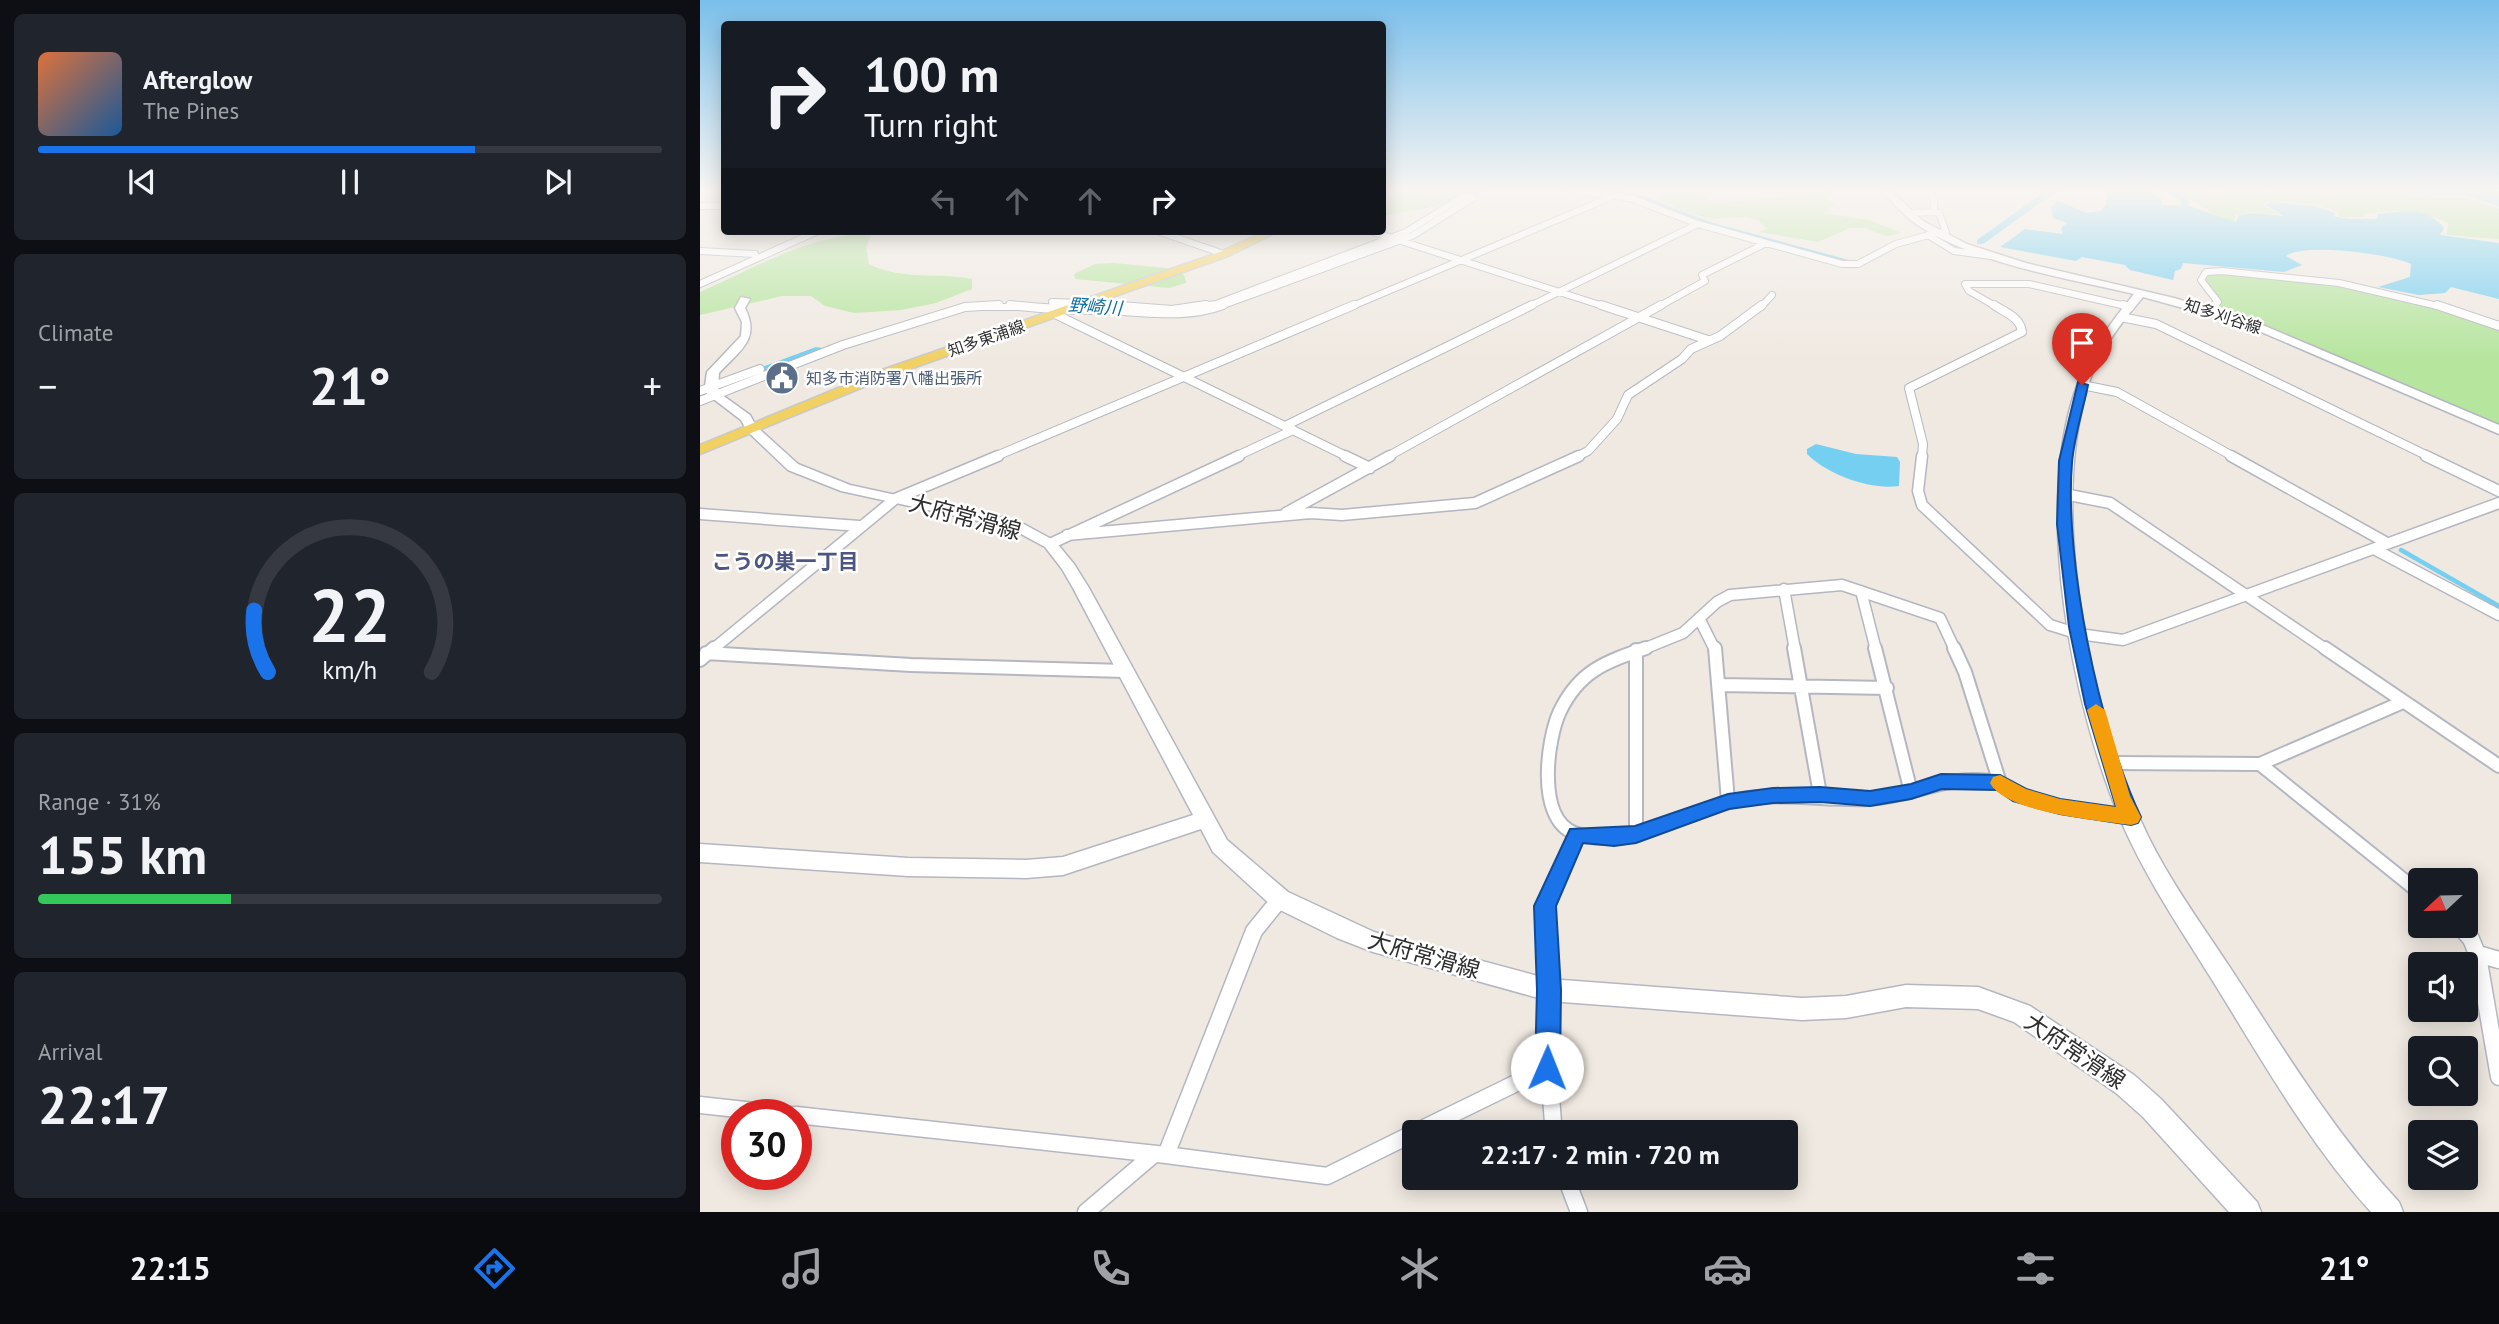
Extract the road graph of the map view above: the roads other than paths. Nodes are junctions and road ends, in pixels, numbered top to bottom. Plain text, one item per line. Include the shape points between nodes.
1 (780, 246) edge
2 (784, 246) edge
3 (1199, 246) edge
4 (1242, 246) edge
5 (1378, 246) edge
6 (1379, 246) edge
7 (1417, 246) edge
8 (1496, 246) edge
9 (1653, 246) edge
10 (1761, 246) edge
11 (1776, 246) edge
12 (1890, 246) edge
13 (1966, 246) edge
14 (700, 251) edge
15 (715, 252) junction
16 (1224, 254) junction
17 (700, 258) edge
18 (1462, 260) junction
19 (2023, 265) junction
20 (2016, 283) junction
21 (700, 284) edge
22 (1559, 291) junction
23 (2141, 293) junction
24 (1772, 295) dead end
25 (745, 299) dead end
26 (1076, 307) junction
27 (2130, 307) junction
28 (2210, 311) junction
29 (2121, 317) junction
30 (1639, 318) junction
31 (2499, 326) edge
32 (1708, 341) junction
33 (1185, 377) junction
34 (2082, 385) junction
35 (710, 391) edge
36 (700, 401) edge
37 (751, 428) junction
38 (1289, 428) junction
39 (2499, 430) edge
40 (700, 450) edge
41 (1370, 468) junction
42 (2499, 491) edge
43 (2064, 494) junction
44 (895, 499) junction
45 (2499, 503) edge
46 (700, 514) edge
47 (1281, 516) junction
48 (859, 526) junction
49 (1059, 540) junction
50 (2387, 543) junction
51 (2374, 549) junction
52 (1784, 589) junction
53 (1861, 591) junction
54 (2247, 595) junction
55 (2499, 615) edge
56 (1699, 618) junction
57 (2079, 634) junction
58 (1636, 650) junction
59 (702, 655) edge
60 (1125, 671) junction
61 (1719, 685) junction
62 (1800, 685) junction
63 (1887, 688) junction
64 (2403, 702) junction
65 (2111, 763) junction
66 (2260, 764) junction
67 (2499, 766) edge
68 (2000, 783) junction
69 (1911, 792) junction
70 (1820, 794) junction
71 (1728, 802) junction
72 (2131, 817) junction
73 (1204, 820) junction
74 (1577, 834) junction
75 (1636, 835) junction
76 (700, 853) edge
77 (2408, 883) edge
78 (1280, 899) junction
79 (2478, 954) joint
80 (2499, 960) edge
81 (1549, 990) junction
82 (1547, 1068) junction
83 (2499, 1077) edge
84 (700, 1105) edge
85 (721, 1107) edge
86 (812, 1117) edge
87 (1441, 1120) edge
88 (1552, 1120) edge
89 (1402, 1139) edge
90 (1159, 1155) junction
91 (1571, 1190) edge
92 (1086, 1212) edge
93 (1579, 1212) edge
94 (2247, 1212) edge
95 (2389, 1212) edge

1 - 15 street via 749,256
2 - 21 street
3 - 16 street
4 - 16 main road, 知多東浦線
5 - 26 street via 1208,306 1172,310
6 - 26 street via 1203,312 1163,315
7 - 18 street
8 - 18 street
9 - 22 street
10 - 30 street via 1702,275 1705,281
11 - 12 street via 1852,265
13 - 19 street, 知多刈谷線
14 - 15 street
15 - 17 street
16 - 26 main road, 知多東浦線
18 - 22 street
18 - 33 street
19 - 20 street
19 - 23 street, 知多刈谷線
20 - 27 street
20 - 57 street via 1964,287 2016,318 2022,328 2019,335 1909,388 1923,444 1919,491 1922,505 1931,515 2050,625
22 - 30 street
22 - 38 street
23 - 27 street
23 - 28 street, 知多刈谷線
24 - 32 street via 1758,310
25 - 35 street via 740,308 747,322 746,337 713,372
26 - 33 street
26 - 35 street via 990,304 944,312
26 - 35 street via 1000,299 952,305
26 - 37 main road, 知多東浦線 via 886,373
27 - 29 street
28 - 31 street via 2218,302 2201,279 2206,272 2221,271 2339,283 2430,303
28 - 39 street, 知多刈谷線 via 2319,351
29 - 34 street
29 - 42 street via 2156,324
30 - 32 street
30 - 41 street
32 - 47 street via 1628,396 1618,419 1588,451 1489,499 1427,509
33 - 38 street
33 - 44 street
34 - 43 street via 2065,461
34 - 50 street via 2117,392
35 - 36 street
35 - 37 street, 大府常滑線 via 746,418
37 - 40 main road, 知多東浦線
37 - 44 street, 大府常滑線 via 793,467 846,488
38 - 41 street
38 - 49 street
41 - 47 street
43 - 54 street via 2110,503
43 - 57 street
44 - 48 street
44 - 49 street, 大府常滑線 via 1015,525
45 - 50 street
46 - 48 street
47 - 49 street
48 - 59 street
49 - 60 street, 大府常滑線
50 - 51 street
51 - 54 street
51 - 55 street
52 - 53 street via 1842,585
52 - 56 street via 1724,596
52 - 62 street
53 - 63 street
53 - 68 street via 1940,618 1965,672
54 - 57 street via 2123,640
54 - 64 street
56 - 58 street via 1691,627
56 - 61 street via 1715,644
57 - 65 street
58 - 74 street via 1583,676 1550,737 1546,764 1550,796 1558,821
58 - 75 street
59 - 60 street
60 - 73 street, 大府常滑線
61 - 62 street
61 - 71 street
62 - 63 street
62 - 70 street
63 - 69 street
64 - 66 street
64 - 67 street
65 - 66 street
65 - 72 street
66 - 77 street
68 - 69 street via 1941,782
68 - 72 street via 2020,796 2060,807
69 - 70 street via 1870,799
70 - 71 street
71 - 75 street
72 - 95 street via 2160,875 2312,1121
73 - 76 street via 1063,866 1026,869 908,867
73 - 78 street, 大府常滑線 via 1236,863
74 - 75 street
74 - 81 street via 1545,906
78 - 81 street, 大府常滑線 via 1373,942
78 - 90 street via 1254,930
79 - 80 street
79 - 83 street
81 - 82 street
81 - 94 street, 大府常滑線 via 1802,1010 1906,996 1978,998 2022,1014 2125,1084
82 - 87 street
82 - 88 street
84 - 85 street
86 - 90 street
89 - 90 street via 1327,1176
90 - 92 street
91 - 93 street

